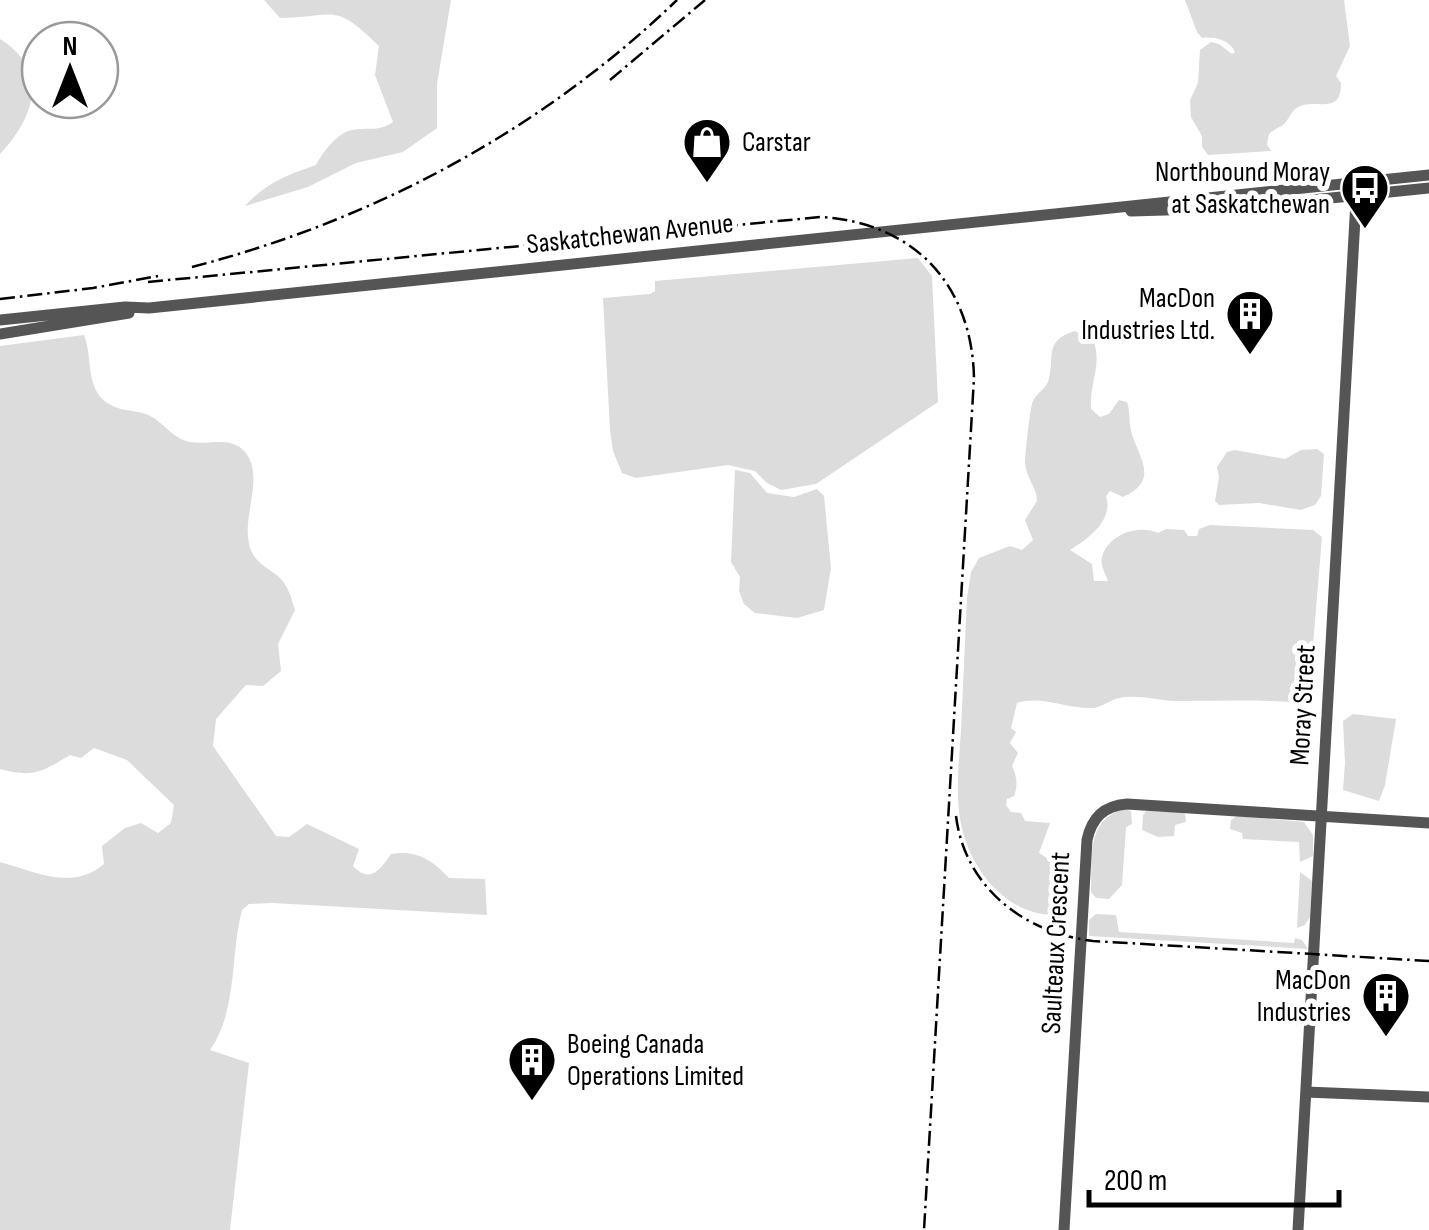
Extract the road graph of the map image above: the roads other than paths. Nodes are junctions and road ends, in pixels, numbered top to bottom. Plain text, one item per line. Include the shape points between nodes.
1 (1429, 175) edge
2 (1429, 188) edge
3 (1357, 189) junction
4 (148, 308) junction
5 (0, 320) edge
6 (0, 334) edge
7 (1321, 816) junction
8 (1429, 822) edge
9 (1306, 1092) junction
10 (1429, 1097) edge
11 (1064, 1230) edge
12 (1298, 1230) edge

1 - 3 street, Saskatchewan Avenue
2 - 3 street, Saskatchewan Avenue
3 - 4 street, Saskatchewan Avenue via 1232,208 1117,210
3 - 7 street, Moray Street
4 - 5 street, Saskatchewan Avenue
4 - 6 street, Saskatchewan Avenue
7 - 8 street, Saulteaux Crescent
7 - 9 street, Moray Street
7 - 11 street, Saulteaux Crescent via 1127,804 1108,808 1092,824
9 - 10 street
9 - 12 street, Moray Street

